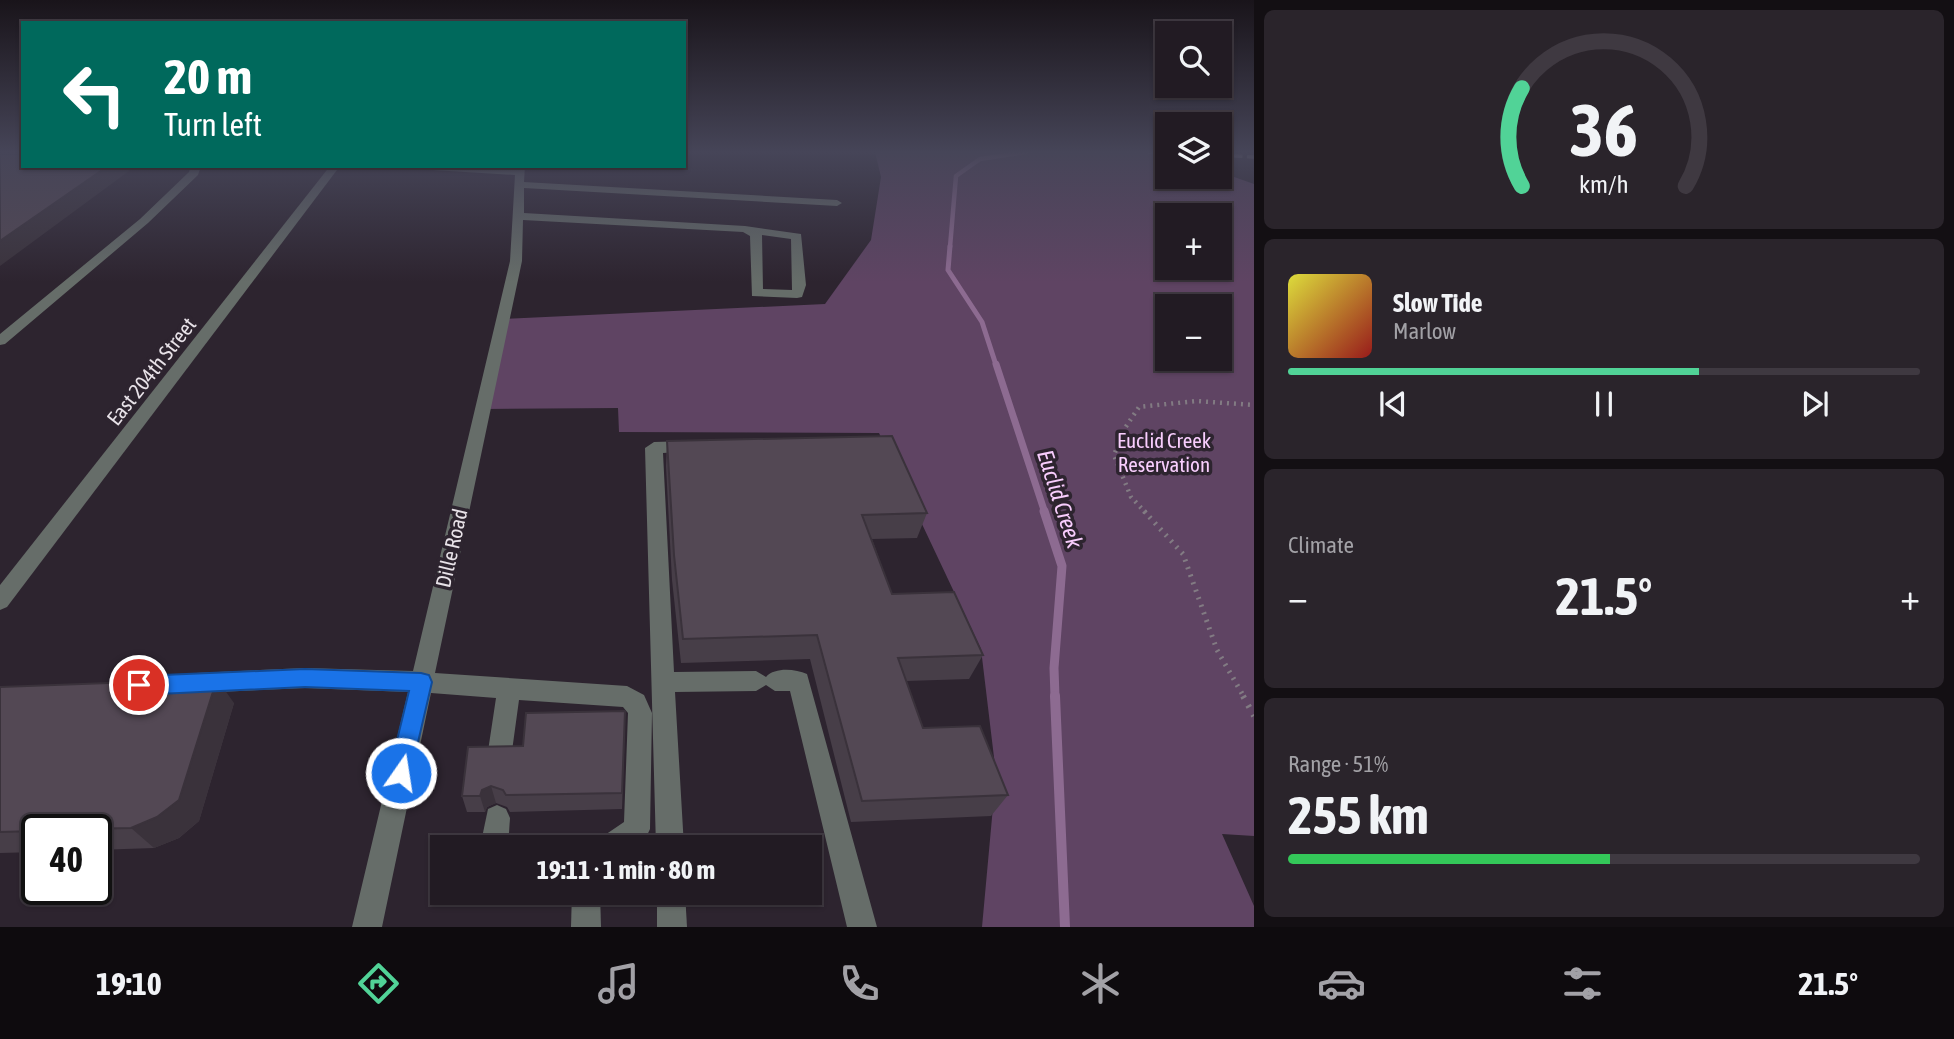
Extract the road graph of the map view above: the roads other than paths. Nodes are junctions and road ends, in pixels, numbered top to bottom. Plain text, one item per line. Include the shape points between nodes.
1 (171, 195) edge
2 (312, 195) edge
3 (518, 195) edge
4 (752, 195) edge
5 (837, 203) dead end
6 (518, 216) junction
7 (754, 231) junction
8 (0, 341) edge
9 (710, 447) edge
10 (0, 601) edge
11 (421, 682) junction
12 (663, 682) junction
13 (180, 683) edge
14 (509, 688) junction
15 (500, 751) edge
16 (497, 818) dead end
17 (495, 835) edge
18 (629, 835) edge
19 (669, 835) edge
20 (586, 905) edge
21 (671, 905) edge
22 (367, 927) edge
23 (586, 927) edge
24 (672, 927) edge
25 (862, 927) edge

1 - 8 street
2 - 10 street, East 204th Street
3 - 6 street, Dille Road
4 - 5 street
6 - 7 street
6 - 11 street, Dille Road via 516,261
7 - 7 street via 757,293 797,294 797,236
9 - 12 street via 654,447
11 - 13 street via 305,678
11 - 14 street
11 - 22 street, Dille Road
12 - 19 street
12 - 25 street via 799,681
14 - 15 street
14 - 18 street via 627,696 636,703 640,713 637,829
16 - 17 street
20 - 23 street
21 - 24 street

